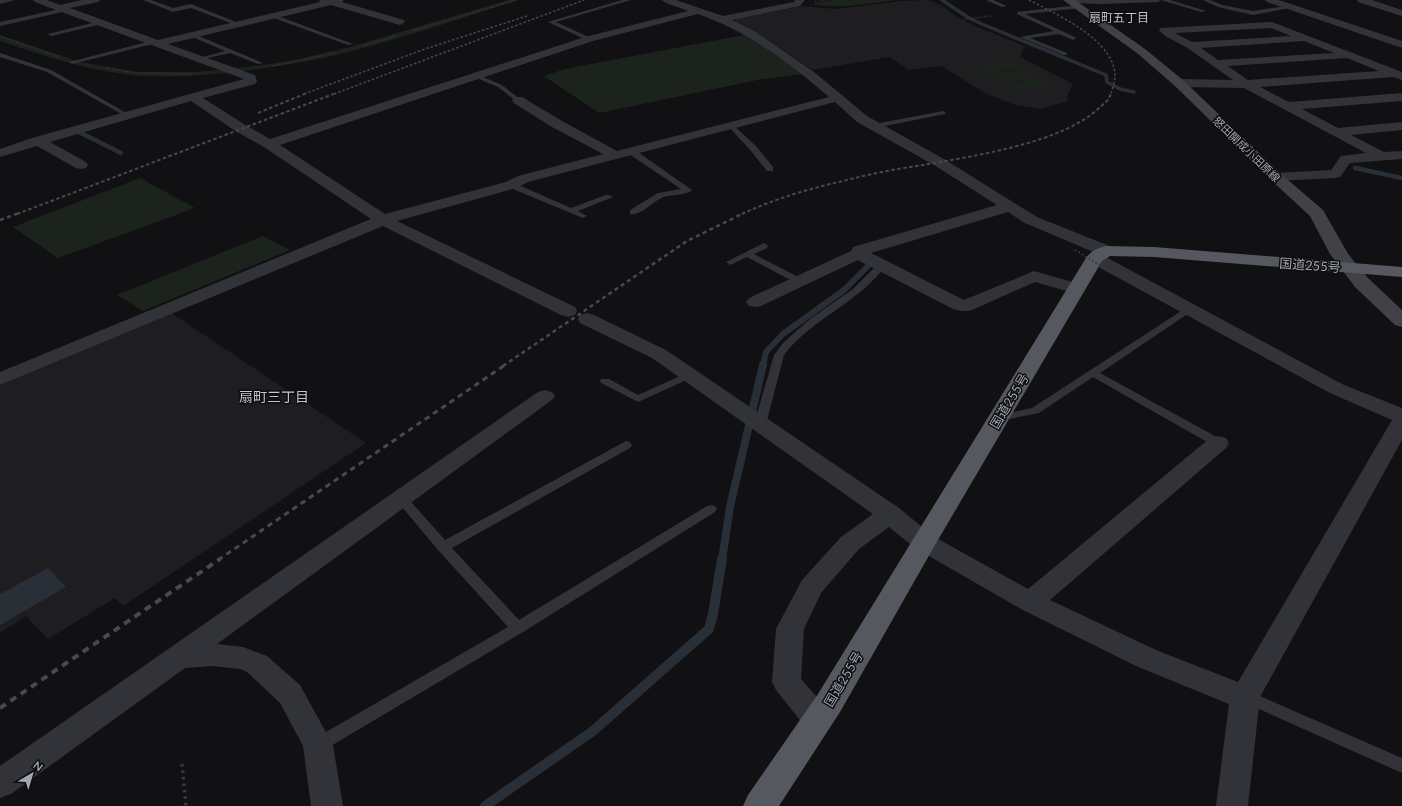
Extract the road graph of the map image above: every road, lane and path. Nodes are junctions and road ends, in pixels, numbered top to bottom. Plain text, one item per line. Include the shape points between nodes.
1 (12, 0) edge
2 (38, 0) edge
3 (95, 0) edge
4 (146, 0) edge
5 (516, 0) edge
6 (628, 0) edge
7 (667, 0) edge
8 (800, 0) edge
9 (989, 0) edge
10 (1158, 0) edge
11 (1164, 0) edge
12 (1206, 0) edge
13 (1270, 0) edge
14 (1362, 0) edge
15 (331, 1) edge
16 (0, 2) edge
17 (1072, 3) edge
18 (1004, 6) dead end
19 (1292, 7) junction
20 (62, 9) junction
21 (699, 11) junction
22 (1203, 11) dead end
23 (1402, 13) edge
24 (273, 16) junction
25 (975, 17) dead end
26 (964, 18) dead end
27 (722, 19) junction
28 (400, 22) dead end
29 (100, 23) junction
30 (0, 24) edge
31 (238, 24) junction
32 (1060, 32) junction
33 (408, 33) dead end
34 (51, 34) dead end
35 (192, 35) junction
36 (400, 35) dead end
37 (1073, 38) dead end
38 (1305, 38) junction
39 (589, 39) junction
40 (157, 43) junction
41 (350, 44) dead end
42 (1190, 45) junction
43 (1402, 45) edge
44 (358, 47) dead end
45 (231, 51) junction
46 (338, 52) dead end
47 (1065, 54) dead end
48 (0, 55) edge
49 (1351, 56) junction
50 (201, 59) junction
51 (72, 62) dead end
52 (260, 63) dead end
53 (1217, 64) junction
54 (271, 66) dead end
55 (1399, 75) edge
56 (476, 76) junction
57 (1179, 83) junction
58 (1246, 84) junction
59 (193, 97) junction
60 (1402, 97) edge
61 (838, 98) junction
62 (518, 100) joint
63 (1287, 106) junction
64 (943, 113) dead end
65 (127, 115) junction
66 (731, 126) junction
67 (875, 126) junction
68 (1402, 126) edge
69 (1334, 132) junction
70 (37, 141) junction
71 (269, 144) junction
72 (0, 153) edge
73 (624, 154) junction
74 (1402, 154) edge
75 (1381, 156) junction
76 (81, 165) dead end
77 (770, 169) dead end
78 (1276, 177) junction
79 (511, 185) junction
80 (610, 197) dead end
81 (1009, 206) junction
82 (571, 211) junction
83 (633, 212) dead end
84 (583, 216) dead end
85 (383, 220) junction
86 (764, 246) dead end
87 (1075, 250) dead end
88 (748, 254) junction
89 (860, 254) junction
90 (1100, 255) junction
91 (730, 262) dead end
92 (882, 266) junction
93 (1348, 267) junction
94 (1109, 271) dead end
95 (1402, 272) edge
96 (799, 281) junction
97 (1077, 289) junction
98 (756, 302) dead end
99 (1189, 309) junction
100 (1402, 321) edge
101 (1092, 373) junction
102 (689, 375) junction
103 (0, 379) edge
104 (605, 381) dead end
105 (544, 396) dead end
106 (1402, 416) edge
107 (999, 418) junction
108 (1402, 420) edge
109 (760, 424) junction
110 (1218, 443) joint
111 (626, 445) dead end
112 (401, 498) junction
113 (711, 509) dead end
114 (890, 514) junction
115 (924, 542) junction
116 (443, 548) junction
117 (1030, 602) junction
118 (518, 628) junction
119 (178, 657) junction
120 (1245, 697) junction
121 (818, 720) junction
122 (318, 745) junction
123 (182, 764) dead end
124 (1402, 766) edge
125 (0, 784) edge
126 (766, 801) edge
127 (186, 806) edge
128 (327, 806) edge
129 (1232, 806) edge

1 - 16 lane
2 - 20 street
3 - 20 street
4 - 31 lane via 173,10 191,6
5 - 33 path
6 - 39 lane via 550,22
7 - 21 street
8 - 27 street via 792,6
9 - 18 lane
10 - 17 lane
11 - 22 lane
12 - 19 lane via 1220,6 1253,13
13 - 19 street
14 - 23 street
15 - 24 street
15 - 28 street
17 - 32 lane via 1019,13
17 - 57 main road, 怒田開成小田原線 via 1141,50
19 - 43 street
20 - 29 street
20 - 30 lane
21 - 27 street
21 - 39 street
24 - 31 street
24 - 41 lane
25 - 26 path
27 - 61 street via 780,52
29 - 34 lane
29 - 40 street
31 - 35 street
32 - 37 lane
32 - 47 lane via 1023,37
35 - 40 street
35 - 45 lane
36 - 44 path
38 - 42 street
38 - 42 street via 1272,25 1164,30
38 - 49 street
39 - 56 street
40 - 50 street
40 - 51 lane
42 - 53 street
45 - 50 lane
45 - 52 lane
46 - 54 path
48 - 65 lane via 49,71
49 - 53 street
49 - 55 street
50 - 59 street via 251,78 251,81
53 - 58 street
55 - 58 street
56 - 62 lane via 500,86
56 - 71 street
57 - 58 street
57 - 78 main road, 怒田開成小田原線
58 - 63 street
59 - 65 street
59 - 71 street
60 - 63 street
61 - 66 street
61 - 67 street via 858,116
62 - 73 street via 557,124
63 - 69 street
64 - 67 lane
65 - 70 street
66 - 73 street
66 - 77 lane
67 - 81 street
68 - 69 street
69 - 75 street
70 - 72 street
70 - 76 street
71 - 85 street
73 - 79 street via 523,179
73 - 83 lane via 688,190 661,195
74 - 75 street
75 - 78 street via 1346,159 1336,174
78 - 93 main road, 怒田開成小田原線 via 1317,213
79 - 82 lane
79 - 85 street
80 - 82 lane
81 - 89 street via 859,251
81 - 90 street
82 - 84 lane
85 - 102 street via 660,354
85 - 103 street
86 - 88 lane
87 - 94 path, bridge
88 - 91 lane
88 - 96 lane
89 - 92 street
89 - 96 street
90 - 93 highway, 国道255号 via 1154,252
90 - 97 highway, 国道255号
90 - 99 street
92 - 97 street via 959,306 966,306 1034,276
92 - 109 lane via 855,293 794,335 779,355
93 - 95 highway, 国道255号
93 - 100 main road, 怒田開成小田原線
96 - 98 street
97 - 107 highway, 国道255号
99 - 101 lane
99 - 106 street via 1337,389
101 - 107 lane via 1035,411
101 - 110 lane
102 - 104 lane via 638,399
102 - 109 street
105 - 112 street
107 - 115 highway, 国道255号
108 - 120 street
109 - 114 street
110 - 117 street
111 - 116 lane
112 - 116 lane
112 - 119 street
113 - 118 lane
114 - 115 street
114 - 121 street via 850,543 811,587 790,629 786,682
115 - 117 street
115 - 121 highway, 国道255号
116 - 118 lane
117 - 120 street via 1146,658
118 - 122 lane
119 - 122 street via 212,655 244,658 257,664 290,694
119 - 125 street
120 - 124 lane
120 - 129 street
121 - 126 highway, 国道255号
122 - 128 street
123 - 127 path

